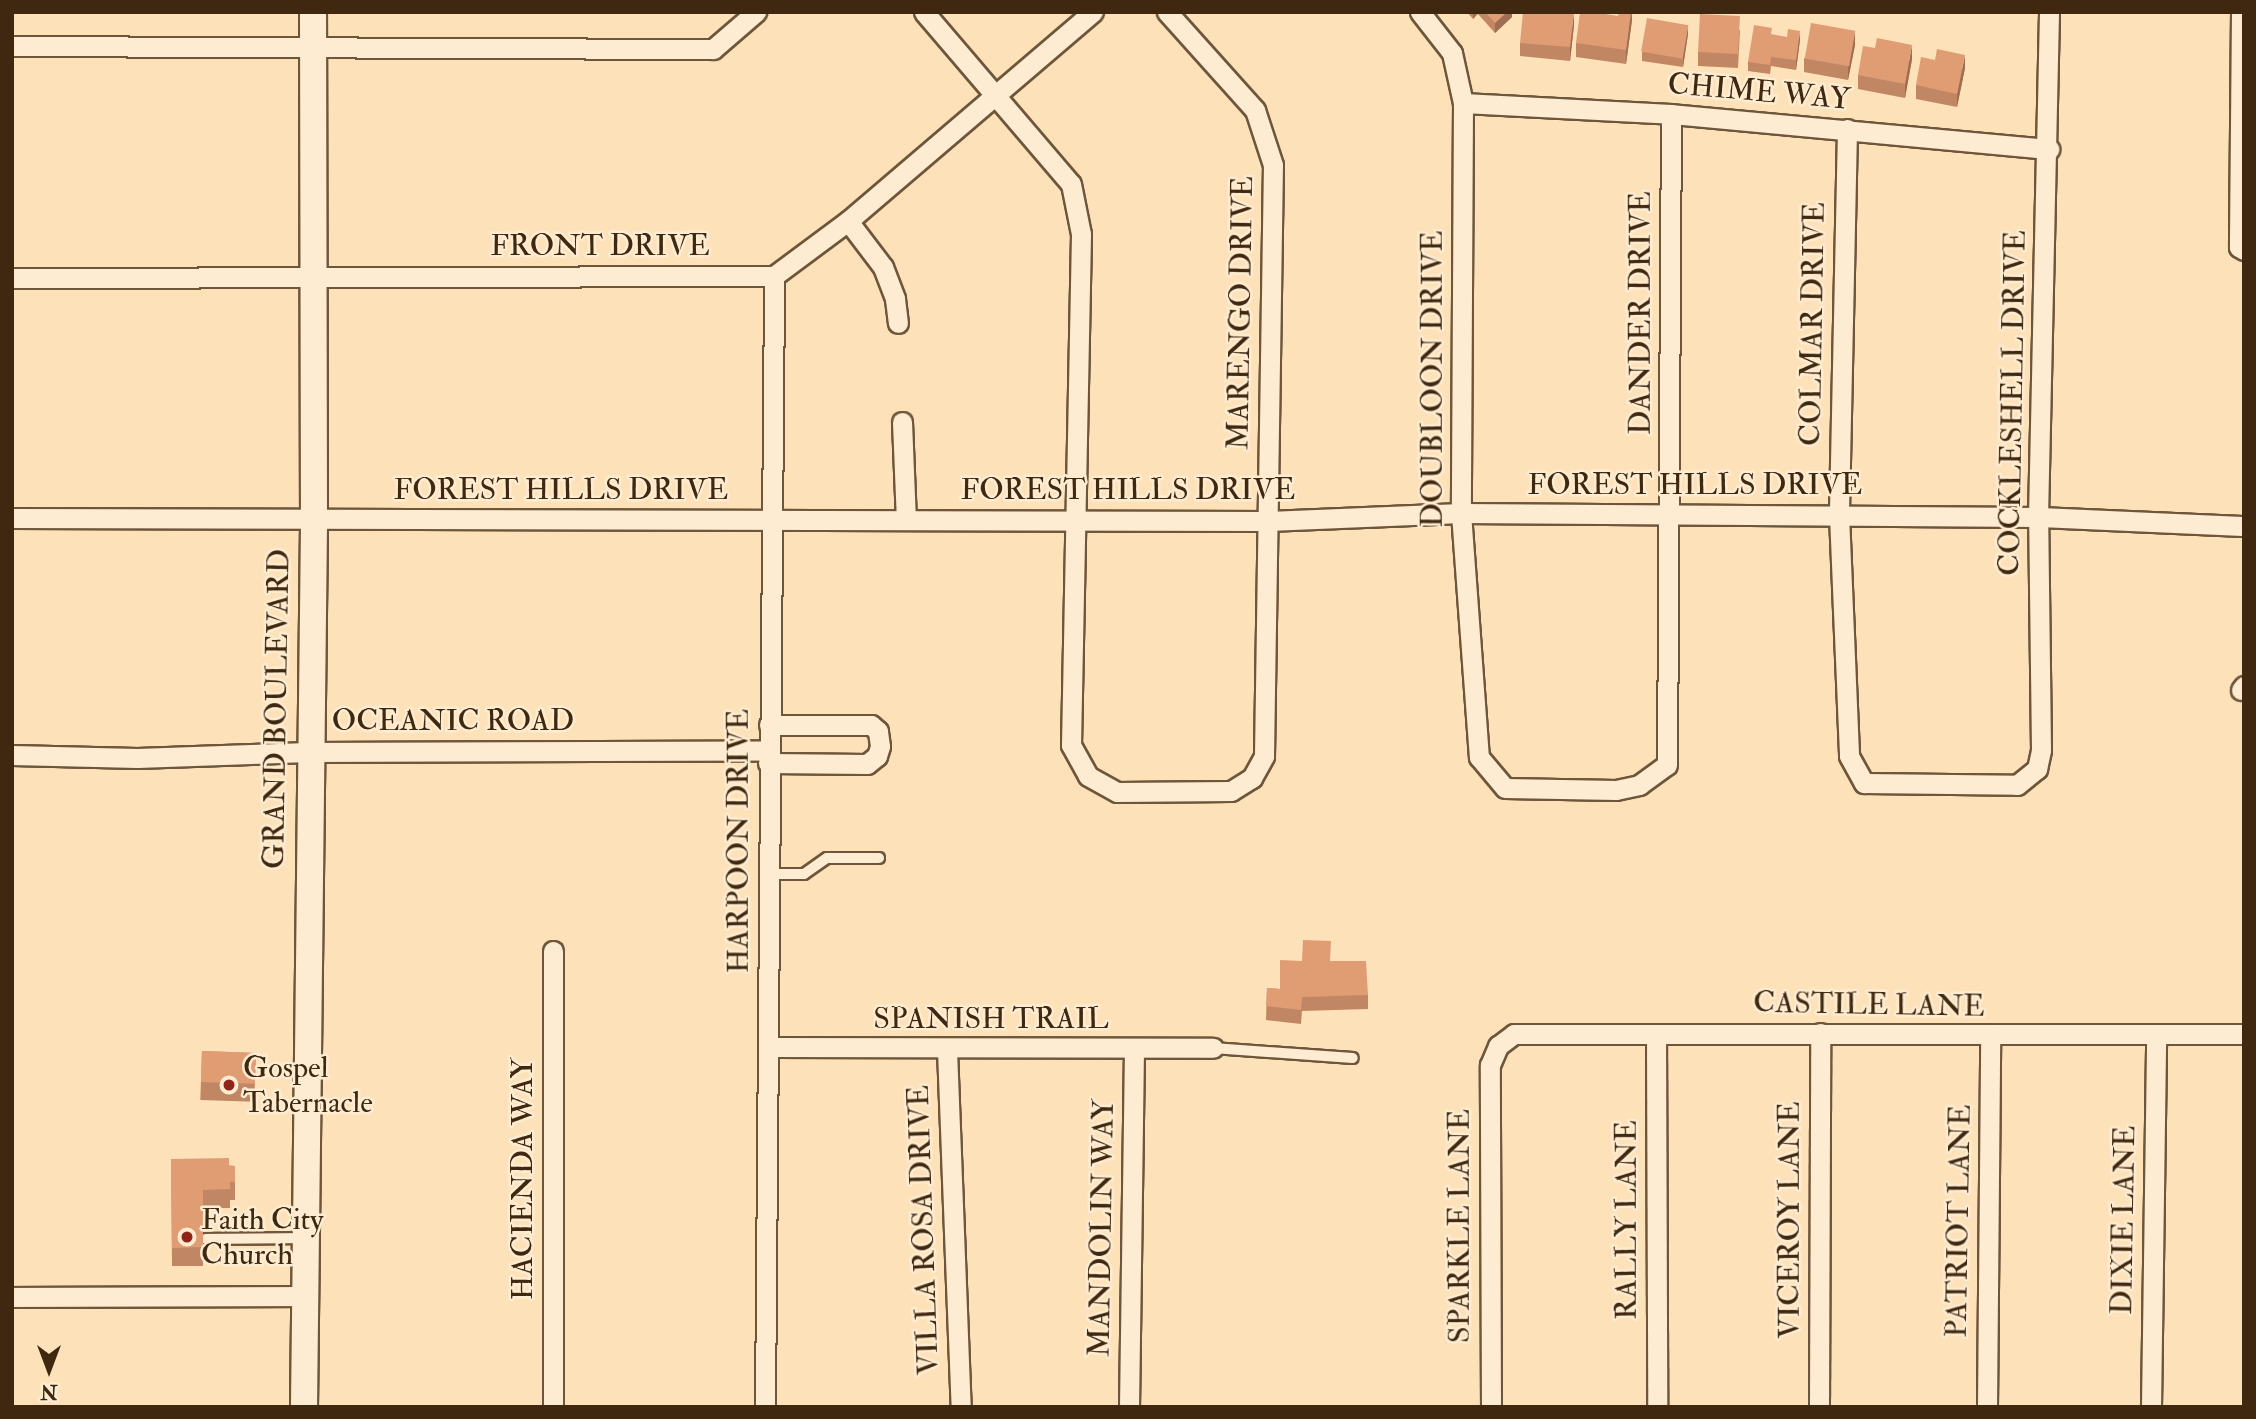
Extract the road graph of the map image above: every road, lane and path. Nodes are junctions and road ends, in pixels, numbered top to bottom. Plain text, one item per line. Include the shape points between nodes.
1 (313, 12) edge
2 (756, 12) edge
3 (924, 12) edge
4 (1093, 12) edge
5 (1167, 12) edge
6 (1420, 12) edge
7 (2049, 12) edge
8 (2241, 12) edge
9 (12, 46) edge
10 (313, 47) junction
11 (996, 94) junction
12 (1464, 103) junction
13 (1671, 114) junction
14 (1847, 129) junction
15 (2049, 149) junction
16 (848, 221) junction
17 (2241, 248) edge
18 (314, 276) junction
19 (774, 276) junction
20 (12, 278) edge
21 (898, 323) dead end
22 (902, 422) dead end
23 (1461, 513) junction
24 (1671, 515) junction
25 (1839, 515) junction
26 (2038, 517) junction
27 (1076, 518) junction
28 (12, 519) edge
29 (772, 519) junction
30 (906, 520) junction
31 (314, 521) junction
32 (1268, 521) junction
33 (2244, 526) edge
34 (769, 724) junction
35 (309, 752) junction
36 (12, 755) edge
37 (768, 757) junction
38 (1479, 757) joint
39 (2017, 785) joint
40 (879, 858) dead end
41 (769, 874) junction
42 (553, 951) dead end
43 (1820, 1033) junction
44 (1656, 1034) junction
45 (2244, 1034) edge
46 (2156, 1035) junction
47 (1990, 1037) junction
48 (1498, 1046) joint
49 (769, 1047) junction
50 (1213, 1048) joint
51 (1134, 1049) junction
52 (947, 1050) junction
53 (1353, 1058) dead end
54 (304, 1238) junction
55 (206, 1239) edge
56 (304, 1296) junction
57 (12, 1297) edge
58 (304, 1407) edge
59 (553, 1407) edge
60 (765, 1407) edge
61 (961, 1407) edge
62 (1129, 1407) edge
63 (1491, 1407) edge
64 (1657, 1407) edge
65 (1819, 1407) edge
66 (1987, 1407) edge
67 (2151, 1407) edge

1 - 10 street, GRAND BOULEVARD
2 - 10 street via 713,49
3 - 11 street
4 - 11 street
5 - 32 street, MARENGO DRIVE via 1255,110 1273,164
6 - 12 street, DOUBLOON DRIVE via 1452,53
7 - 15 street, COCKLESHELL DRIVE
8 - 17 street
9 - 10 street
10 - 18 street, GRAND BOULEVARD
11 - 16 street
11 - 27 street via 1071,184 1081,234
12 - 13 street, CHIME WAY
12 - 23 street, DOUBLOON DRIVE
13 - 14 street, CHIME WAY
13 - 24 street, DANDER DRIVE
14 - 15 street, CHIME WAY
14 - 25 street, COLMAR DRIVE
15 - 26 street, COCKLESHELL DRIVE
16 - 19 street
16 - 21 street via 883,267
18 - 19 street, FRONT DRIVE
18 - 20 street, FRONT DRIVE
18 - 31 street, GRAND BOULEVARD
19 - 29 street, HARPOON DRIVE
22 - 30 street
23 - 24 street, FOREST HILLS DRIVE
23 - 32 street, FOREST HILLS DRIVE
23 - 38 street, DOUBLOON DRIVE
24 - 25 street, FOREST HILLS DRIVE
24 - 38 street, DANDER DRIVE via 1667,765 1639,785 1616,790 1505,788
25 - 26 street, FOREST HILLS DRIVE
25 - 39 street, COLMAR DRIVE via 1849,756 1854,770 1864,783
26 - 33 street, FOREST HILLS DRIVE
26 - 39 street, COCKLESHELL DRIVE via 2041,750 2037,769
27 - 30 street, FOREST HILLS DRIVE
27 - 32 street, FOREST HILLS DRIVE
27 - 32 street, MARENGO DRIVE via 1071,745 1088,776 1116,792 1231,791 1252,778 1264,756
28 - 31 street, FOREST HILLS DRIVE
29 - 30 street, FOREST HILLS DRIVE
29 - 31 street, FOREST HILLS DRIVE
29 - 34 street, HARPOON DRIVE
31 - 35 street, GRAND BOULEVARD
34 - 37 street, HARPOON DRIVE
34 - 37 street, OCEANIC ROAD via 871,724 880,746 867,764
35 - 36 street, OCEANIC ROAD via 137,758
35 - 37 street, OCEANIC ROAD
35 - 54 street, GRAND BOULEVARD
37 - 41 street, HARPOON DRIVE
40 - 41 lane via 827,858 804,874
41 - 49 street, HARPOON DRIVE
42 - 59 street, HACIENDA WAY
43 - 44 street, CASTILE LANE
43 - 47 street, CASTILE LANE
43 - 65 street, VICEROY LANE
44 - 48 street, CASTILE LANE via 1514,1034
44 - 64 street, RALLY LANE
45 - 46 street, CASTILE LANE
46 - 47 street, CASTILE LANE
46 - 67 street, DIXIE LANE
47 - 66 street, PATRIOT LANE
48 - 63 street, SPARKLE LANE via 1490,1065
49 - 52 street, SPANISH TRAIL
49 - 60 street, HARPOON DRIVE
50 - 51 street, SPANISH TRAIL
50 - 53 lane
51 - 52 street, SPANISH TRAIL
51 - 62 street, MANDOLIN WAY
52 - 61 street, VILLA ROSA DRIVE
54 - 55 lane
54 - 56 street, GRAND BOULEVARD
56 - 57 street
56 - 58 street, GRAND BOULEVARD

